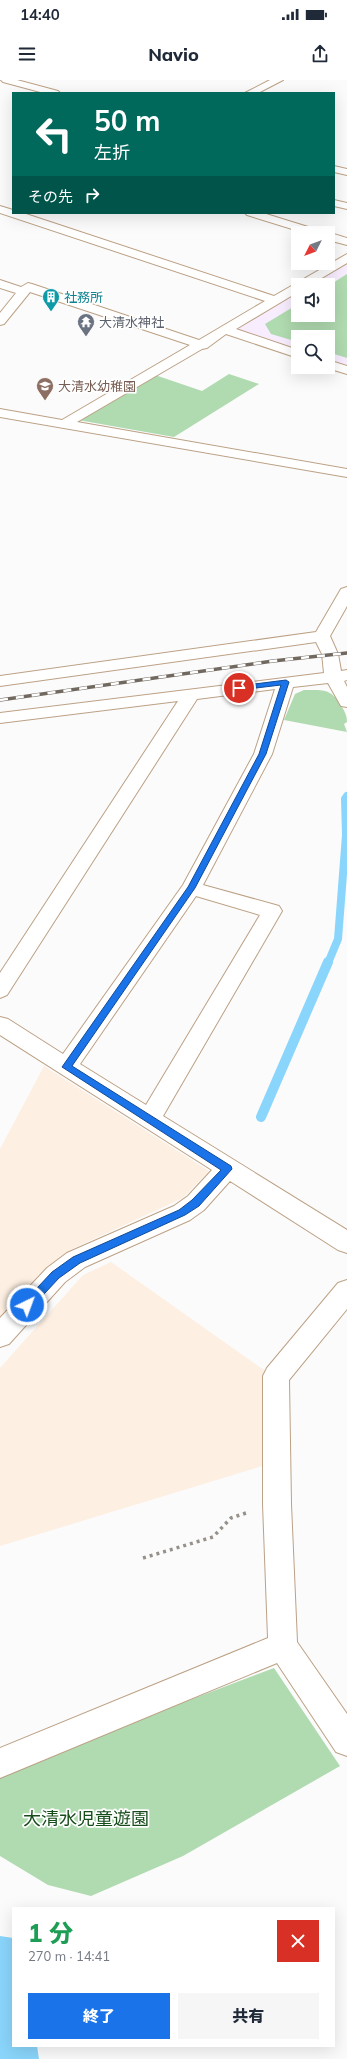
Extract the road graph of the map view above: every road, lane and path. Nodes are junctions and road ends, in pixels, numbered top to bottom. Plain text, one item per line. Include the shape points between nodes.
1 (278, 80) edge
2 (5, 81) edge
3 (51, 92) edge
4 (252, 92) edge
5 (335, 169) edge
6 (347, 172) edge
7 (12, 202) edge
8 (335, 203) edge
9 (347, 206) edge
10 (0, 208) edge
11 (12, 212) edge
12 (18, 214) edge
13 (254, 214) edge
14 (294, 226) edge
15 (335, 238) edge
16 (347, 242) edge
17 (347, 258) edge
18 (313, 278) edge
19 (0, 284) edge
20 (291, 291) edge
21 (24, 292) junction
22 (275, 300) junction
23 (0, 321) edge
24 (226, 330) junction
25 (202, 344) junction
26 (291, 352) edge
27 (335, 366) edge
28 (347, 370) edge
29 (8, 415) edge
30 (66, 423) junction
31 (347, 473) edge
32 (347, 592) edge
33 (322, 636) junction
34 (340, 676) edge
35 (0, 681) edge
36 (286, 682) junction
37 (192, 693) junction
38 (347, 702) edge
39 (0, 718) edge
40 (191, 888) junction
41 (0, 990) edge
42 (0, 1025) edge
43 (66, 1067) junction
44 (149, 1120) junction
45 (227, 1169) junction
46 (347, 1243) edge
47 (347, 1291) edge
48 (0, 1336) edge
49 (277, 1504) junction
50 (143, 1558) dead end
51 (283, 1646) junction
52 (347, 1741) edge
53 (0, 1763) edge

1 - 4 street
2 - 3 street
5 - 6 street
7 - 10 street
8 - 9 street
10 - 11 street
12 - 22 street
13 - 14 street
15 - 16 street
17 - 18 street
19 - 21 street
20 - 22 street
21 - 23 street
21 - 25 street via 28,287
22 - 24 street
24 - 25 street
24 - 26 street
25 - 30 street
27 - 28 street
29 - 30 street
30 - 31 street via 147,440
32 - 33 street
33 - 34 street
33 - 35 street
34 - 36 street
34 - 38 street
36 - 37 street
36 - 40 street via 263,754
37 - 39 street
37 - 41 street
40 - 43 street
40 - 44 street via 272,911
42 - 43 street
43 - 44 street
44 - 45 street
45 - 46 street
45 - 48 street via 196,1203 182,1213 71,1263 56,1275
47 - 49 street via 276,1376
49 - 50 path via 231,1518 213,1537
49 - 51 street
51 - 52 street
51 - 53 street

